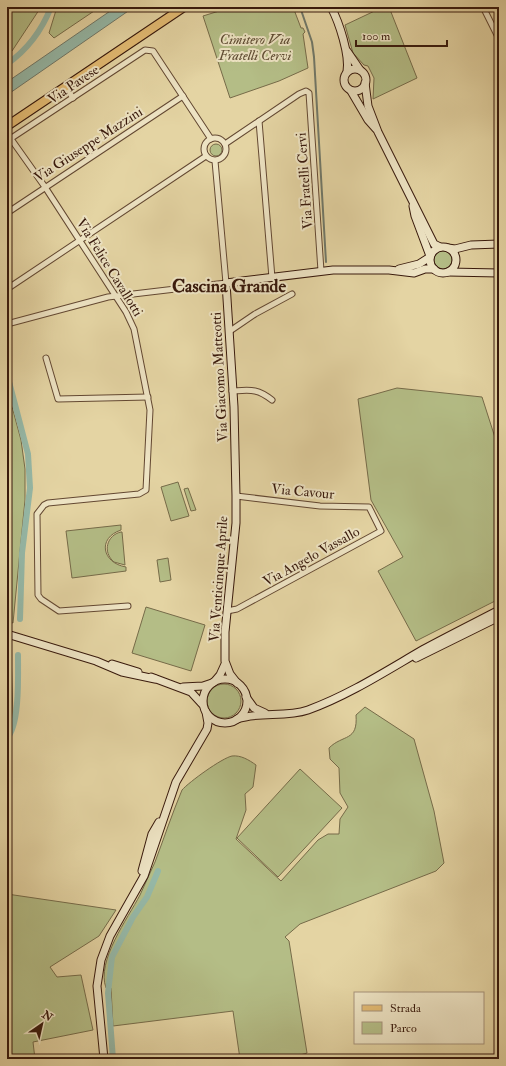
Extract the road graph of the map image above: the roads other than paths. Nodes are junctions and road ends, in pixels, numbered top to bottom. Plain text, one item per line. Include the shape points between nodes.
1 (184, 7) edge
2 (483, 7) edge
3 (333, 9) edge
4 (499, 39) edge
5 (345, 47) junction
6 (360, 70) junction
7 (347, 72) junction
8 (366, 83) junction
9 (66, 86) junction
10 (351, 91) junction
11 (183, 96) junction
12 (73, 98) junction
13 (259, 121) junction
14 (7, 126) edge
15 (378, 132) junction
16 (211, 139) junction
17 (9, 140) edge
18 (225, 144) junction
19 (206, 156) junction
20 (215, 161) junction
21 (45, 188) junction
22 (412, 203) junction
23 (7, 213) edge
24 (80, 241) junction
25 (499, 244) edge
26 (440, 247) junction
27 (448, 248) junction
28 (430, 257) junction
29 (434, 269) junction
30 (389, 270) junction
31 (321, 271) junction
32 (447, 272) junction
33 (499, 273) edge
34 (272, 278) junction
35 (226, 283) junction
36 (7, 289) edge
37 (292, 294) dead end
38 (117, 296) junction
39 (7, 324) edge
40 (230, 331) junction
41 (46, 358) dead end
42 (232, 391) junction
43 (148, 397) junction
44 (272, 400) dead end
45 (236, 496) junction
46 (369, 507) joint
47 (128, 606) dead end
48 (499, 610) edge
49 (227, 611) junction
50 (499, 617) edge
51 (7, 634) edge
52 (225, 664) junction
53 (398, 666) junction
54 (214, 682) junction
55 (237, 683) junction
56 (181, 687) junction
57 (246, 696) junction
58 (205, 709) junction
59 (269, 715) junction
60 (237, 719) junction
61 (223, 723) junction
62 (205, 734) junction
63 (104, 1059) edge

1 - 9 main road
2 - 4 street
3 - 5 street
5 - 6 street
5 - 7 street
6 - 7 street via 352,69
6 - 8 street
7 - 10 street via 344,83
8 - 10 street via 360,90
8 - 15 street via 368,106
9 - 12 street
9 - 14 main road
10 - 15 street
11 - 12 street, Via Pavese via 153,51 145,50
11 - 16 street
11 - 21 street, Via Giuseppe Mazzini
12 - 17 street, Via Pavese
13 - 18 street
13 - 31 street, Via Fratelli Cervi via 299,94 306,91 311,98
13 - 34 street
15 - 22 street
16 - 18 street via 220,139
16 - 19 street via 204,148
17 - 21 street, Via Felice Cavallotti
18 - 20 street via 226,154
19 - 20 street
19 - 24 street
20 - 35 street, Via Giacomo Matteotti
21 - 23 street, Via Giuseppe Mazzini
21 - 24 street, Via Felice Cavallotti
22 - 26 street via 431,239
22 - 28 street via 414,216
24 - 36 street
24 - 38 street, Via Felice Cavallotti
25 - 27 street
26 - 27 street
26 - 28 street via 433,250
27 - 32 street via 456,258 454,266
28 - 29 street
28 - 30 street via 413,267
29 - 30 street via 414,273
29 - 32 street via 440,273
30 - 31 street
31 - 34 street
32 - 33 street
34 - 35 street
35 - 38 street
35 - 40 street, Via Giacomo Matteotti
37 - 40 street
38 - 39 street
38 - 43 street, Via Felice Cavallotti via 134,329
40 - 42 street, Via Giacomo Matteotti
41 - 43 street via 58,399
42 - 44 street via 256,390
42 - 45 street, Via Giacomo Matteotti
43 - 47 street, Via Felice Cavallotti via 150,410 146,490 139,494 48,503 37,514 38,592 41,599 58,612
45 - 46 street, Via Cavour via 320,506
45 - 49 street, Via Venticinque Aprile via 236,523
46 - 49 street, Via Angelo Vassallo via 381,531 237,609
48 - 53 street
49 - 52 street, Via Venticinque Aprile
50 - 53 street
51 - 56 street via 123,667
52 - 54 street, Via Venticinque Aprile via 222,673
52 - 55 street
53 - 59 street via 314,708 288,715
54 - 55 street via 228,680
54 - 56 street via 203,686
54 - 58 street via 204,693
55 - 57 street
56 - 58 street via 196,695
57 - 59 street via 254,708
57 - 60 street via 244,712
58 - 61 street via 212,718
58 - 62 street via 208,725
59 - 60 street
60 - 61 street
61 - 62 street
62 - 63 street via 179,776 152,834 133,897 110,936 101,960 97,986

